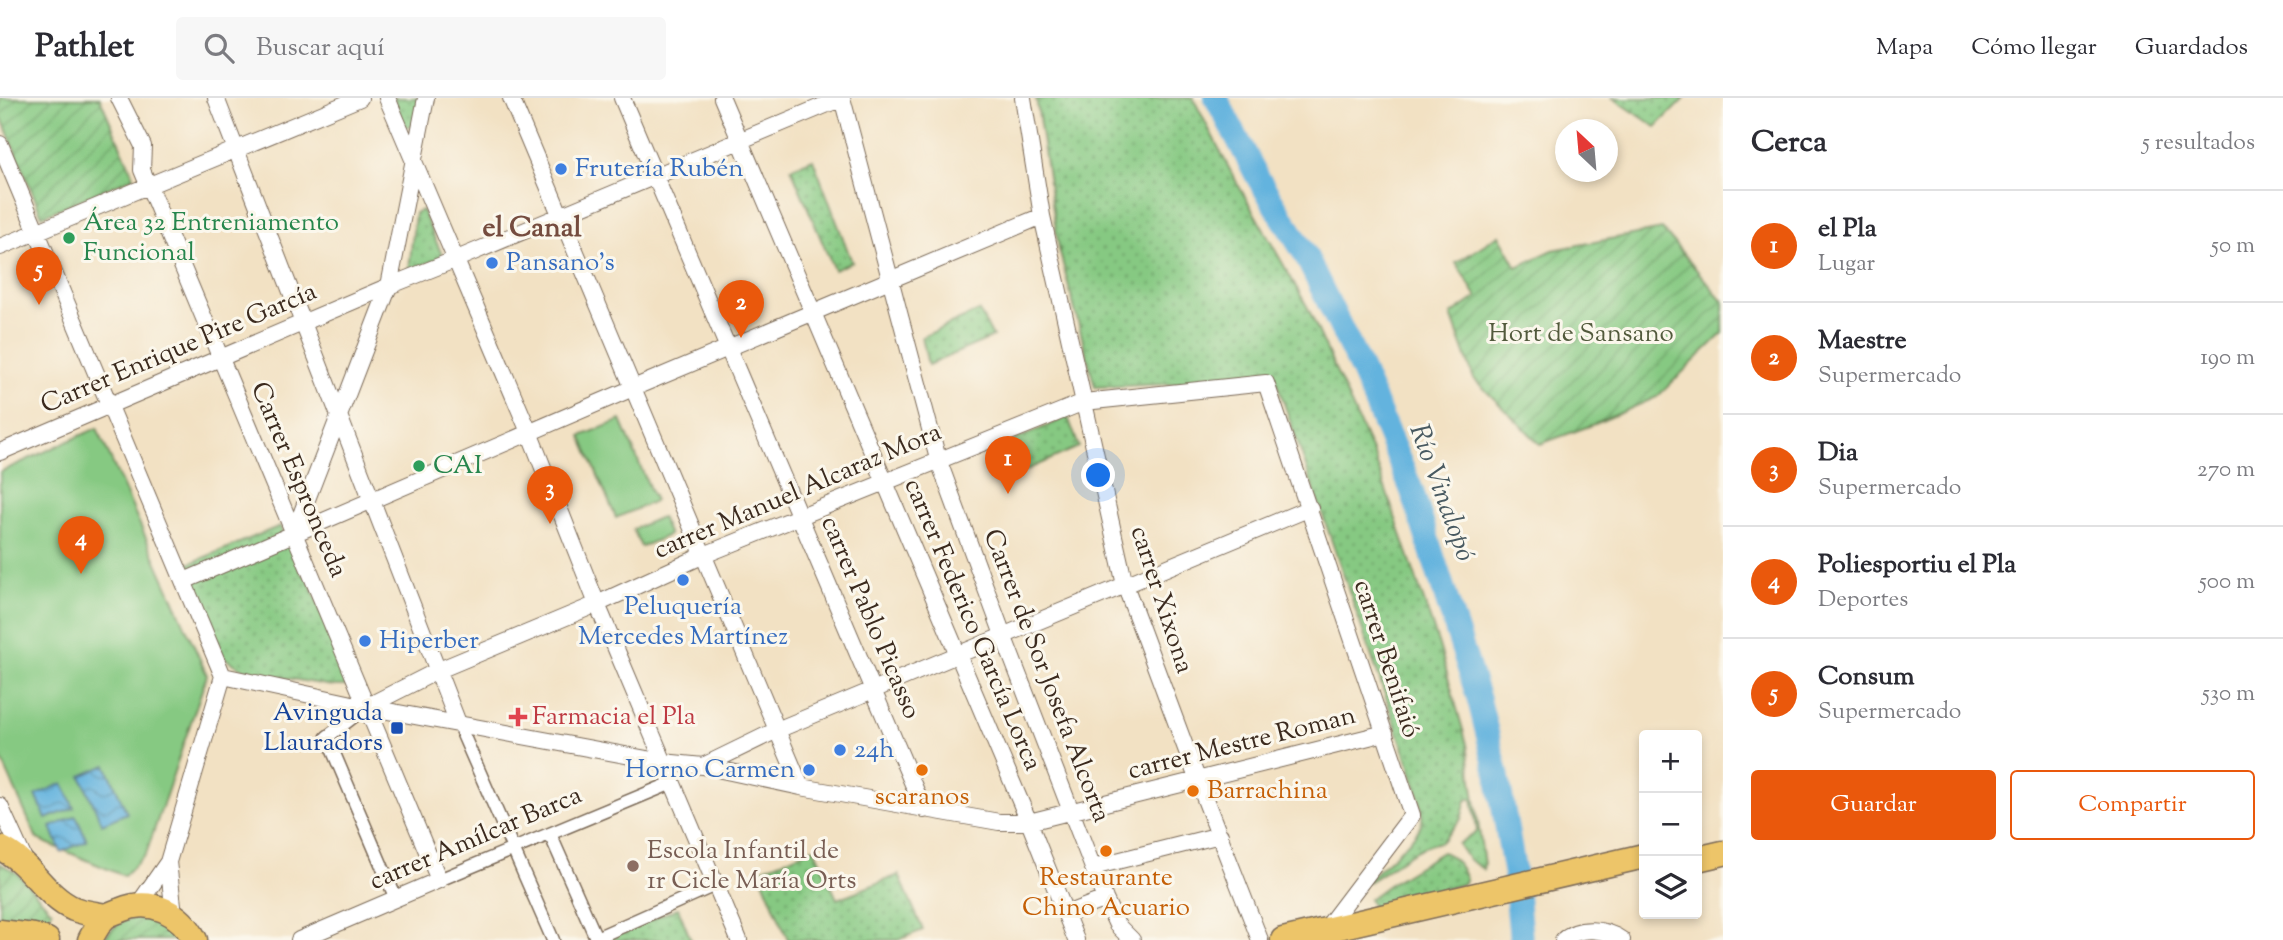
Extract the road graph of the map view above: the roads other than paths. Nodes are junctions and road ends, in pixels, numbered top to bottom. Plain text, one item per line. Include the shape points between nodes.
1 (119, 98) edge
2 (216, 98) edge
3 (360, 98) edge
4 (387, 98) edge
5 (426, 98) edge
6 (511, 98) edge
7 (622, 98) edge
8 (722, 98) edge
9 (1023, 98) edge
10 (835, 99) edge
11 (741, 141) junction
12 (0, 144) edge
13 (236, 150) junction
14 (414, 162) junction
15 (656, 177) junction
16 (149, 186) junction
17 (561, 215) junction
18 (1042, 216) junction
19 (37, 232) junction
20 (0, 247) edge
21 (456, 260) junction
22 (890, 280) junction
23 (389, 286) junction
24 (813, 313) junction
25 (303, 322) junction
26 (728, 348) junction
27 (221, 358) junction
28 (1266, 383) joint
29 (633, 388) junction
30 (1084, 402) junction
31 (110, 405) junction
32 (339, 415) junction
33 (529, 432) junction
34 (0, 452) edge
35 (938, 459) junction
36 (885, 481) junction
37 (372, 499) junction
38 (1310, 508) junction
39 (800, 516) junction
40 (294, 533) junction
41 (704, 555) junction
42 (184, 581) junction
43 (1125, 585) junction
44 (597, 604) junction
45 (1003, 635) junction
46 (958, 654) junction
47 (439, 670) junction
48 (223, 676) junction
49 (874, 690) junction
50 (366, 707) junction
51 (458, 723) junction
52 (778, 730) junction
53 (1385, 733) junction
54 (663, 762) junction
55 (703, 766) junction
56 (1198, 780) junction
57 (672, 783) junction
58 (802, 787) junction
59 (0, 806) edge
60 (923, 810) junction
61 (1072, 813) junction
62 (1029, 822) junction
63 (551, 834) junction
64 (1220, 835) junction
65 (1723, 838) edge
66 (1702, 843) edge
67 (0, 848) edge
68 (513, 850) junction
69 (1723, 853) edge
70 (1639, 858) edge
71 (1702, 858) edge
72 (168, 862) junction
73 (27, 867) junction
74 (1093, 867) junction
75 (1639, 873) edge
76 (439, 880) junction
77 (1569, 881) junction
78 (715, 885) junction
79 (396, 899) junction
80 (1105, 900) junction
81 (138, 905) junction
82 (1468, 905) junction
83 (174, 914) junction
84 (1066, 914) junction
85 (107, 916) junction
86 (1325, 930) junction
87 (0, 932) edge
88 (596, 939) edge
89 (47, 940) edge
90 (90, 940) edge
91 (195, 940) edge
92 (299, 940) edge
93 (553, 940) edge
94 (739, 940) edge
95 (1076, 940) edge
96 (1132, 940) edge
97 (1260, 940) edge
98 (1283, 940) edge
99 (1351, 940) edge
100 (1563, 940) edge
101 (1622, 940) edge

1 - 16 street, Carrer Espronceda via 143,146 142,170
2 - 13 street
3 - 13 street
4 - 14 street
5 - 14 street
6 - 17 street
7 - 15 street, carrer Pablo Picasso
8 - 11 street, carrer Federico García Lorca
9 - 18 street, carrer Xixona
10 - 11 street, Carrer Enrique Pire García
10 - 22 street, Carrer de Sor Josefa Alcorta
11 - 15 street, Carrer Enrique Pire García
11 - 24 street, carrer Federico García Lorca
12 - 19 street
13 - 16 street
13 - 25 street
14 - 21 street
14 - 23 street
15 - 17 street, Carrer Enrique Pire García
15 - 26 street, carrer Pablo Picasso
16 - 19 street
16 - 27 street, Carrer Espronceda
17 - 21 street, Carrer Enrique Pire García
17 - 29 street
18 - 22 street
18 - 30 street, carrer Xixona
19 - 20 street
19 - 31 street
21 - 23 street, Carrer Enrique Pire García
21 - 33 street
22 - 24 street
22 - 35 street, Carrer de Sor Josefa Alcorta
23 - 25 street, Carrer Enrique Pire García
23 - 32 street
24 - 26 street
24 - 36 street, carrer Federico García Lorca
25 - 27 street, Carrer Enrique Pire García
25 - 32 street
26 - 29 street
26 - 39 street, carrer Pablo Picasso
27 - 31 street, Carrer Enrique Pire García
27 - 40 street, Carrer Espronceda
28 - 30 street, carrer Manuel Alcaraz Mora
28 - 38 street, carrer Benifaió
29 - 33 street
29 - 41 street
30 - 35 street, carrer Manuel Alcaraz Mora
30 - 43 street, carrer Xixona
31 - 34 street, Carrer Enrique Pire García
31 - 42 street
32 - 37 street
32 - 40 street
33 - 37 street
33 - 44 street
35 - 36 street, carrer Manuel Alcaraz Mora
35 - 45 street, Carrer de Sor Josefa Alcorta
36 - 39 street, carrer Manuel Alcaraz Mora
36 - 46 street, carrer Federico García Lorca
37 - 40 street
37 - 47 street
38 - 43 street
38 - 53 street, carrer Benifaió
39 - 41 street, carrer Manuel Alcaraz Mora
39 - 49 street, carrer Pablo Picasso
40 - 42 street
40 - 50 street, Carrer Espronceda
41 - 44 street, carrer Manuel Alcaraz Mora
41 - 52 street
42 - 48 street
43 - 45 street
43 - 56 street, carrer Xixona
44 - 47 street, carrer Manuel Alcaraz Mora
44 - 54 street
45 - 46 street
45 - 61 street, Carrer de Sor Josefa Alcorta
46 - 49 street
46 - 62 street, carrer Federico García Lorca
47 - 50 street, carrer Manuel Alcaraz Mora
47 - 51 street
48 - 50 street, carrer Mestre Roman
48 - 72 street
49 - 52 street
49 - 60 street, carrer Pablo Picasso
50 - 51 street, carrer Mestre Roman
50 - 76 street, Carrer Espronceda
50 - 79 street via 327,737
51 - 54 street, carrer Mestre Roman
51 - 68 street
52 - 55 street
52 - 58 street
53 - 56 street, carrer Mestre Roman
53 - 86 street, carrer Benifaió via 1412,815
54 - 55 street, carrer Mestre Roman
54 - 57 street
55 - 58 street, carrer Mestre Roman
56 - 61 street, carrer Mestre Roman
56 - 64 street, carrer Xixona
57 - 63 street, carrer Amílcar Barca
57 - 78 street
58 - 60 street, carrer Mestre Roman
59 - 73 street
60 - 62 street, carrer Mestre Roman
61 - 62 street, carrer Mestre Roman
61 - 74 street, Carrer de Sor Josefa Alcorta
62 - 84 street, carrer Federico García Lorca
63 - 68 street, carrer Amílcar Barca
63 - 88 street
64 - 74 street
64 - 97 street, carrer Xixona
65 - 66 main road
67 - 73 main road
68 - 76 street, carrer Amílcar Barca
68 - 93 street
69 - 71 main road
70 - 77 main road
72 - 81 street
72 - 83 street
73 - 85 main road via 71,908
74 - 80 street, Carrer de Sor Josefa Alcorta
75 - 77 main road
76 - 79 street, carrer Amílcar Barca
77 - 82 main road
78 - 88 street
78 - 94 street
79 - 92 street, carrer Amílcar Barca
80 - 84 street
80 - 96 street, Carrer de Sor Josefa Alcorta via 1116,925
81 - 83 main road
81 - 85 main road
82 - 86 main road
82 - 99 main road
83 - 91 main road
84 - 95 street, carrer Federico García Lorca
85 - 90 main road
86 - 98 main road
87 - 89 main road
100 - 101 street via 1586,930

